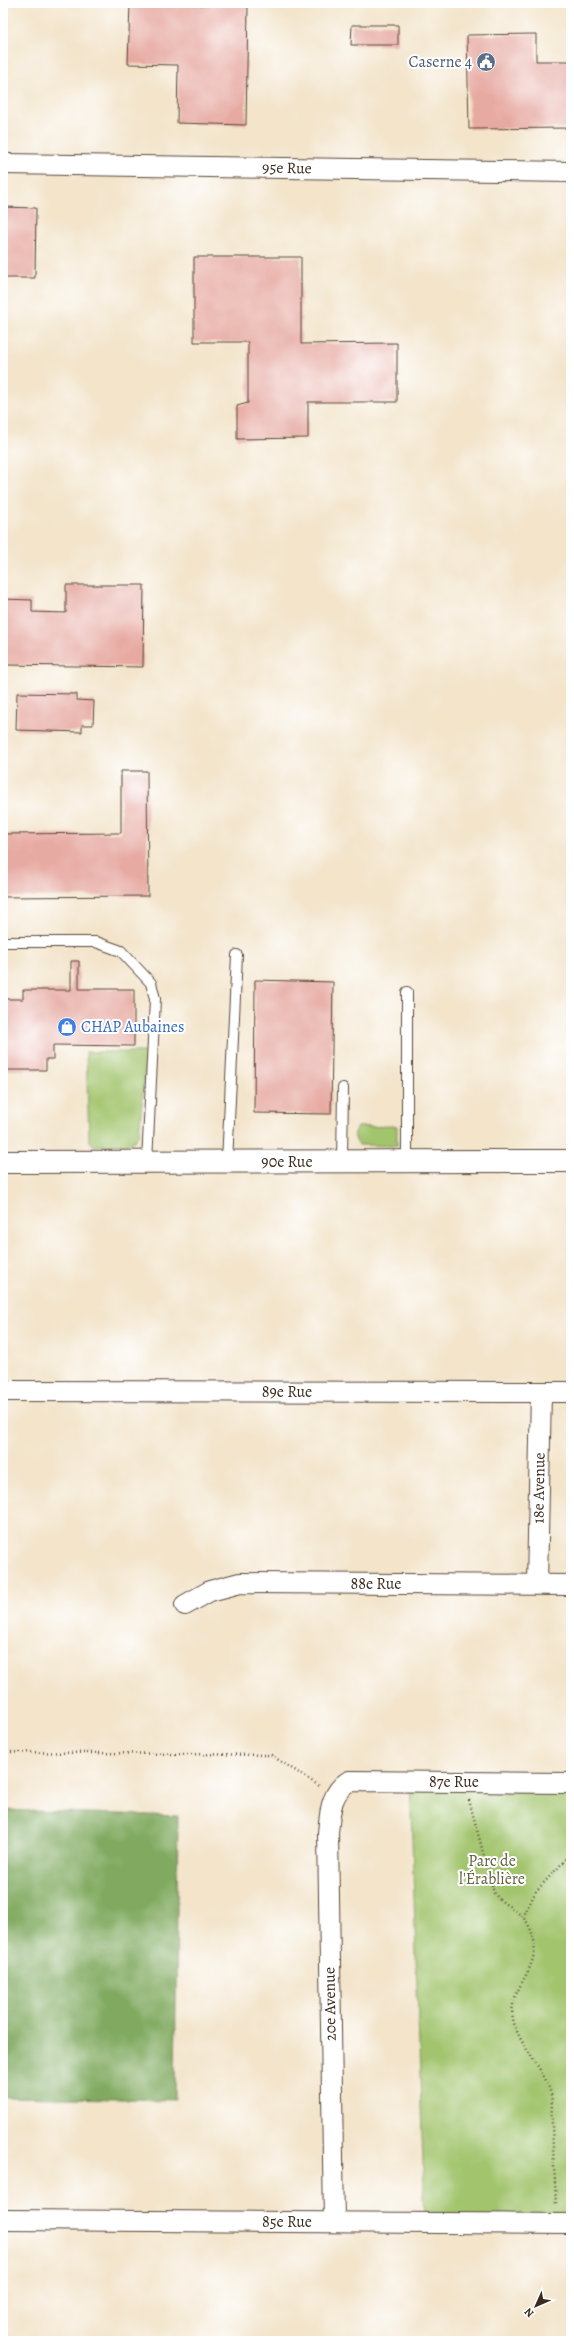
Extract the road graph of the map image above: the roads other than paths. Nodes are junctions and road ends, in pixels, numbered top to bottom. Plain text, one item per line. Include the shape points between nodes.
1 (3, 164) edge
2 (571, 172) edge
3 (3, 942) edge
4 (237, 955) dead end
5 (407, 992) dead end
6 (343, 1088) dead end
7 (571, 1161) edge
8 (3, 1162) edge
9 (147, 1162) junction
10 (227, 1162) junction
11 (342, 1162) junction
12 (407, 1162) junction
13 (3, 1391) edge
14 (541, 1392) junction
15 (571, 1392) edge
16 (536, 1584) junction
17 (571, 1585) edge
18 (185, 1605) dead end
19 (571, 1782) edge
20 (337, 1792) joint
21 (3, 2220) edge
22 (334, 2222) junction
23 (564, 2224) edge

1 - 2 street, 95e Rue
3 - 9 lane via 96,942 121,951 151,983 155,999
4 - 10 lane
5 - 12 lane
6 - 11 lane
7 - 12 street, 90e Rue
8 - 9 street, 90e Rue
9 - 10 street, 90e Rue
10 - 11 street, 90e Rue
11 - 12 street, 90e Rue
13 - 14 street, 89e Rue
14 - 15 street, 89e Rue
14 - 16 street, 18e Avenue
16 - 17 street, 88e Rue
16 - 18 street, 88e Rue via 240,1583 210,1591
19 - 20 street, 87e Rue via 349,1781
20 - 22 street, 20e Avenue via 330,1806 328,1833
21 - 22 street, 85e Rue
22 - 23 street, 85e Rue

